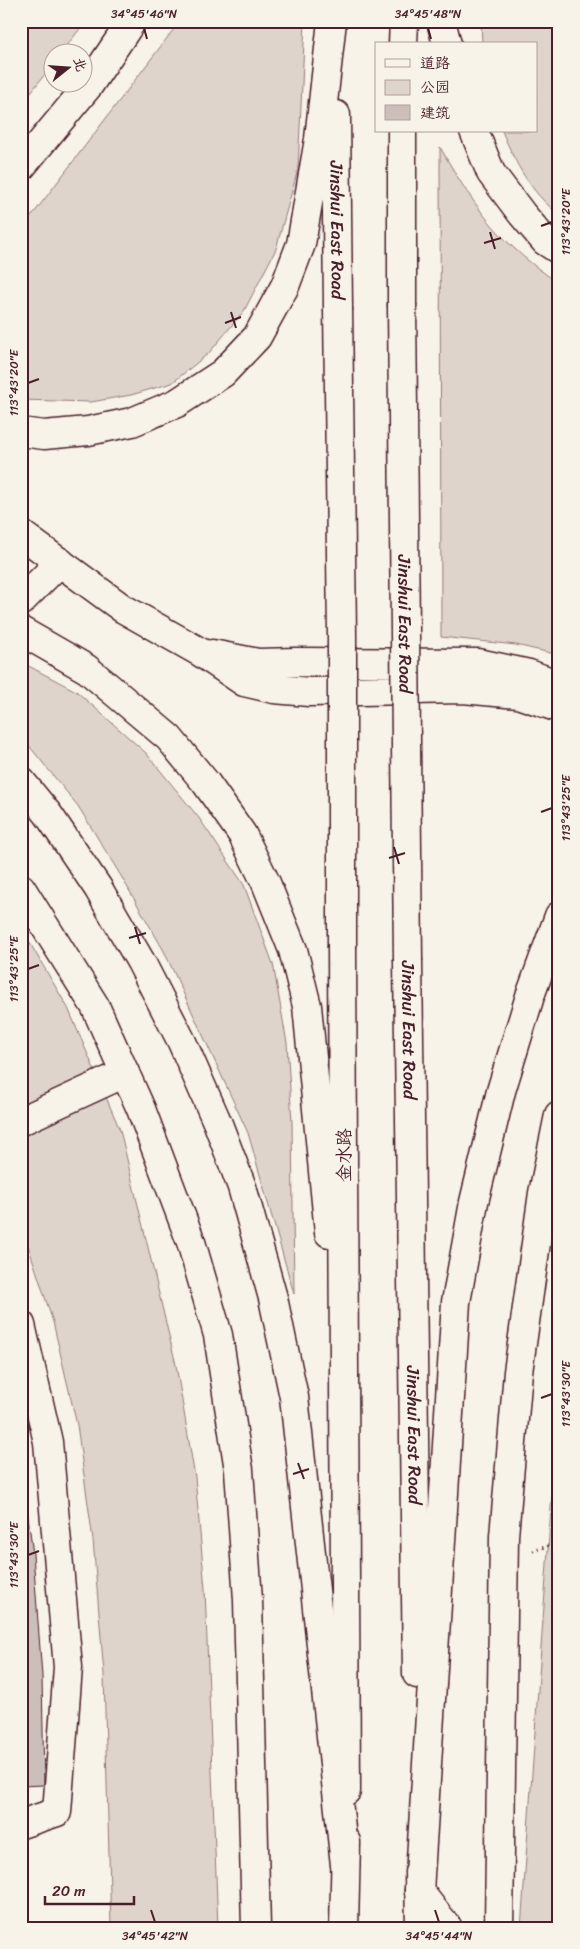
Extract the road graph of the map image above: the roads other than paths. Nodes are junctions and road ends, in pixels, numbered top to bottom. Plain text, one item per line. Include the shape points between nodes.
1 (132, 21) edge
2 (332, 21) edge
3 (337, 21) edge
4 (404, 21) edge
5 (441, 21) edge
6 (403, 42) edge
7 (446, 42) edge
8 (402, 132) edge
9 (474, 132) edge
10 (21, 167) edge
11 (559, 250) edge
12 (21, 432) edge
13 (21, 534) edge
14 (60, 562) junction
15 (21, 601) edge
16 (21, 631) edge
17 (200, 652) junction
18 (559, 685) edge
19 (559, 708) edge
20 (21, 781) edge
21 (21, 888) edge
22 (559, 916) edge
23 (342, 948) joint
24 (125, 1074) junction
25 (559, 1115) edge
26 (21, 1121) edge
27 (21, 1324) edge
28 (345, 1361) junction
29 (21, 1824) edge
30 (345, 1865) junction
31 (419, 1891) junction
32 (256, 1928) edge
33 (325, 1928) edge
34 (344, 1928) edge
35 (420, 1928) edge
36 (448, 1928) edge
37 (499, 1928) edge

1 - 10 main road via 89,85
2 - 12 main road via 319,139 301,244 285,286 257,337 223,373 177,403 132,422 44,436
3 - 23 main road, Jinshui East Road, bridge
4 - 6 main road
5 - 7 main road
8 - 31 main road, Jinshui East Road, bridge
9 - 11 main road via 491,173 545,241
13 - 14 main road
14 - 15 main road
14 - 17 main road via 122,608
16 - 28 main road via 87,669 169,738 206,782 242,834 273,899 293,950 307,1006 323,1183
17 - 18 main road via 258,663 478,663 529,674
17 - 19 main road via 244,682 274,689 308,692 463,689 518,694
20 - 30 main road via 48,814 98,888 141,962 182,1042 242,1187 294,1397
21 - 24 main road via 95,1006
22 - 31 main road via 500,1091 474,1202 456,1302
23 - 28 main road, 金水路
24 - 26 main road
24 - 32 main road via 191,1242 215,1326 239,1470 248,1600
25 - 37 main road via 543,1193 518,1372 504,1536
27 - 29 main road via 48,1442 68,1667 57,1812
28 - 30 main road
30 - 33 main road
30 - 34 main road
31 - 35 main road, Jinshui East Road
31 - 36 main road

